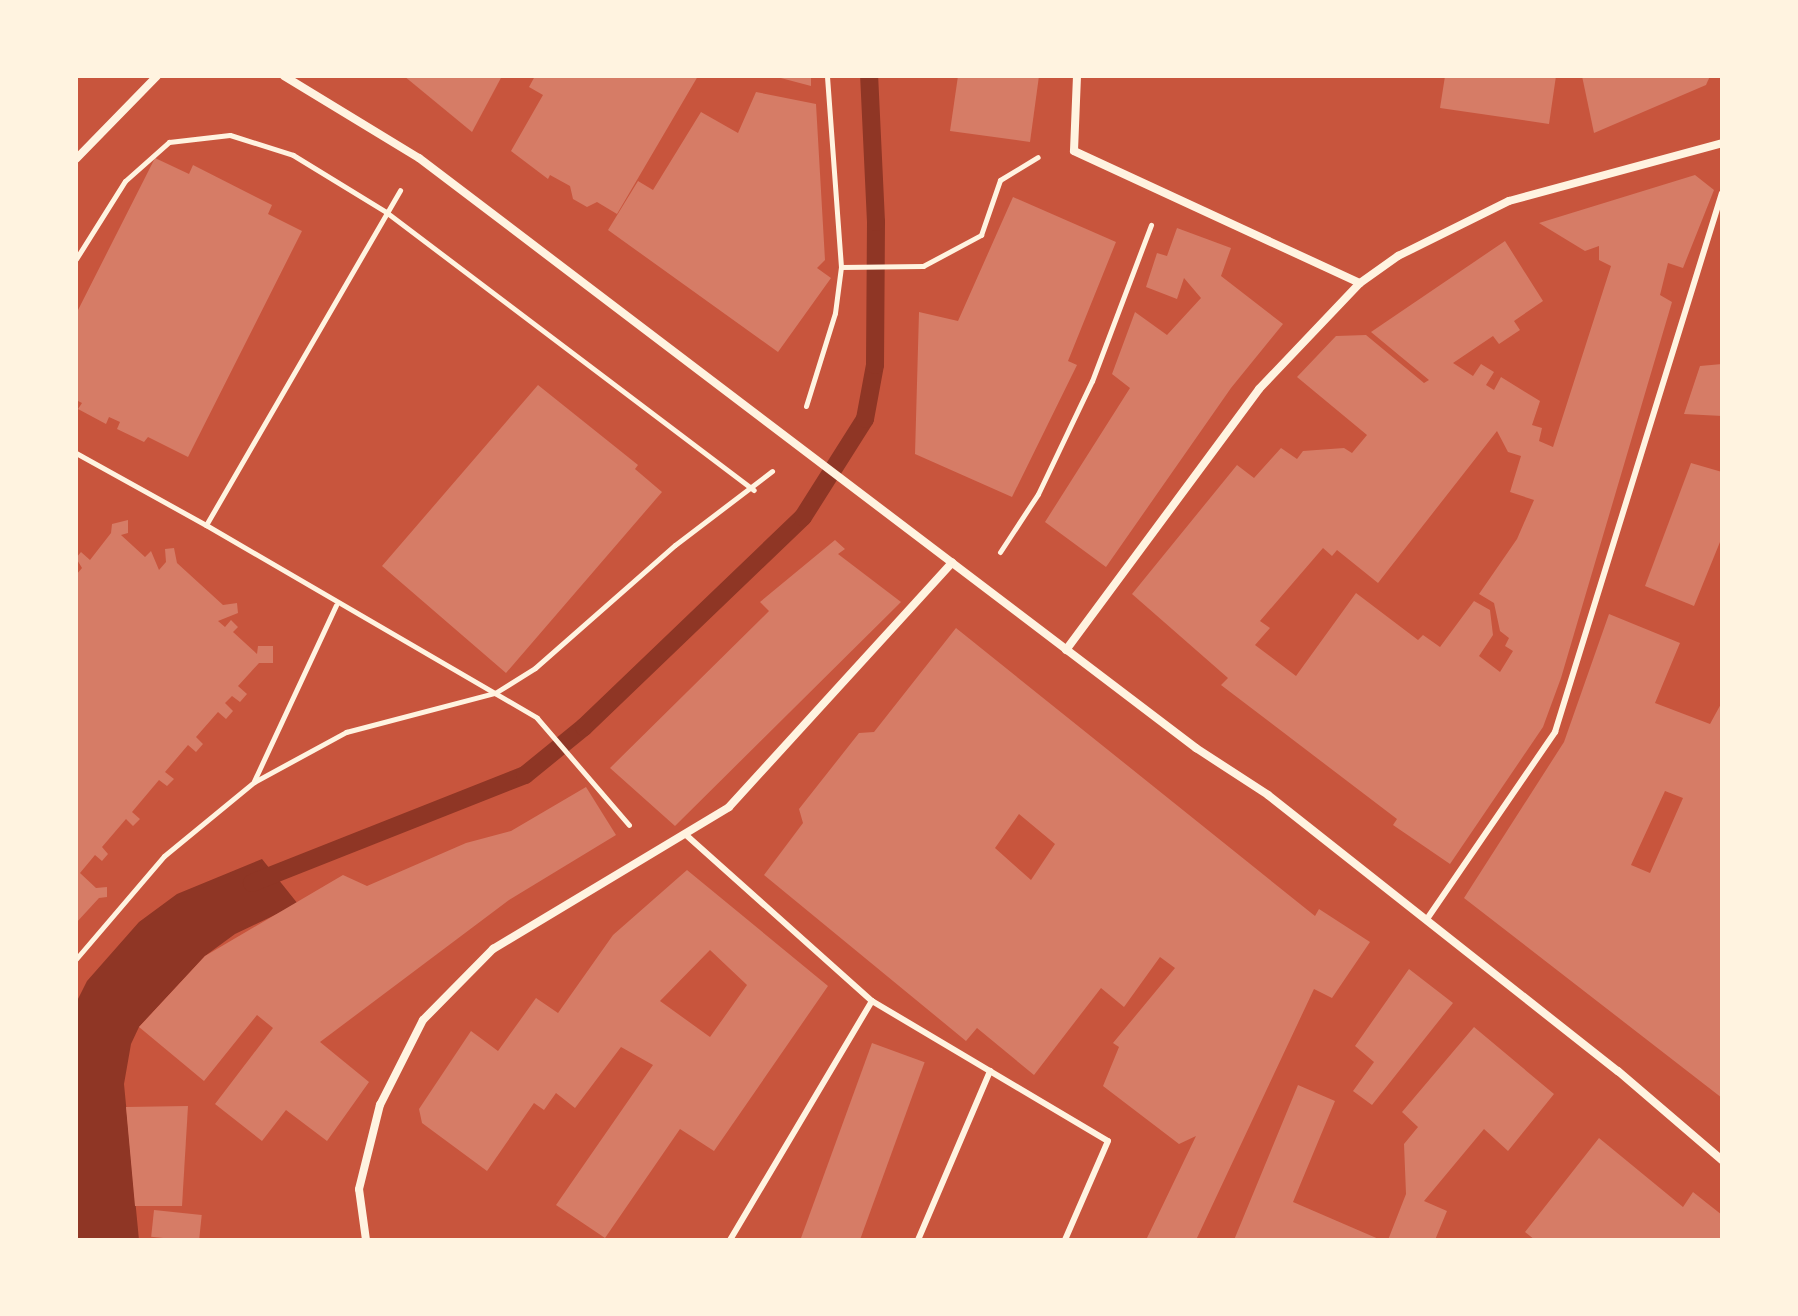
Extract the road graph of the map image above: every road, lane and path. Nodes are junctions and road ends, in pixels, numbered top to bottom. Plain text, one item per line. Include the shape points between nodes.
1 (157, 76) edge
2 (284, 76) edge
3 (827, 76) edge
4 (1077, 76) edge
5 (1722, 143) edge
6 (1074, 151) junction
7 (419, 158) junction
8 (76, 159) edge
9 (1164, 192) junction
10 (1722, 193) edge
11 (386, 212) junction
12 (76, 259) edge
13 (841, 267) junction
14 (1360, 283) junction
15 (792, 440) junction
16 (76, 453) edge
17 (754, 490) junction
18 (206, 525) junction
19 (952, 563) junction
20 (980, 583) junction
21 (336, 605) junction
22 (1066, 650) junction
23 (495, 693) junction
24 (254, 782) junction
25 (685, 834) junction
26 (653, 853) junction
27 (1427, 919) junction
28 (76, 959) edge
29 (872, 1001) junction
30 (990, 1071) junction
31 (1722, 1160) edge
32 (366, 1240) edge
33 (730, 1240) edge
34 (918, 1240) edge
35 (1065, 1240) edge

1 - 8 street
2 - 7 street
3 - 13 path
4 - 6 street
5 - 14 street via 1509,201 1398,256
6 - 9 street
6 - 13 path via 1030,159 1000,180 981,235 923,266
7 - 11 path
7 - 15 street
9 - 14 street
9 - 20 path via 1092,381 1038,494
10 - 27 lane via 1555,732
11 - 12 path via 336,178 281,151 230,135 169,142 125,181
11 - 17 path
11 - 18 path
13 - 15 path via 819,371
14 - 22 street via 1259,389
15 - 17 path via 781,462
15 - 19 street
16 - 18 path
17 - 23 path via 675,545 535,668
18 - 21 path
19 - 20 street
19 - 25 street via 729,807
20 - 22 street
21 - 23 path
21 - 24 path
22 - 27 street via 1268,795
23 - 24 path via 346,732
23 - 26 path via 537,718
24 - 28 path via 164,856
25 - 26 street
25 - 29 lane
26 - 32 street via 493,949 423,1020 380,1105 359,1189
27 - 31 street
29 - 30 lane
29 - 33 lane
30 - 34 lane
30 - 35 lane via 1108,1141

